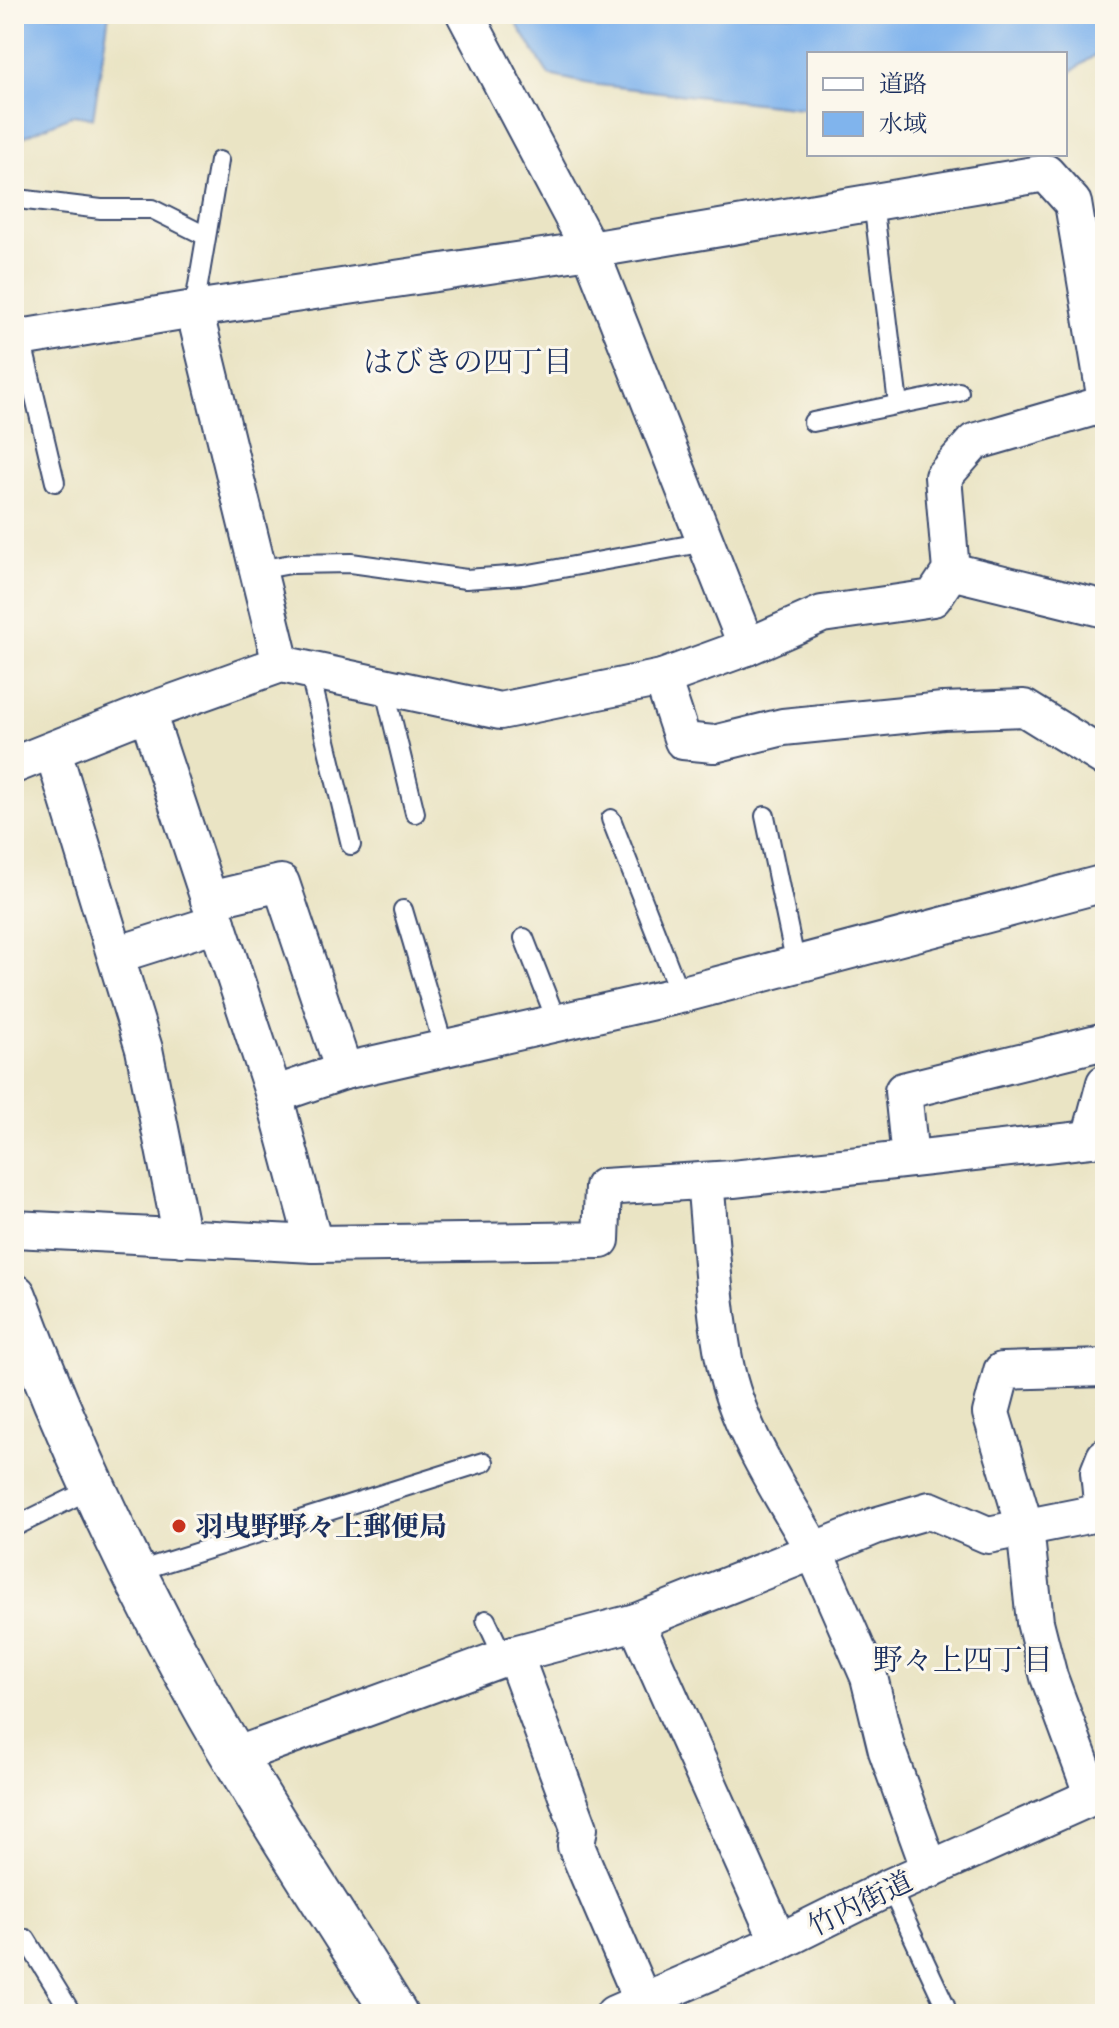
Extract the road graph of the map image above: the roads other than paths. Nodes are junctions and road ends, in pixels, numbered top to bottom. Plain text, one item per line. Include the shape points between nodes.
1 (465, 14) edge
2 (219, 161) dead end
3 (26, 200) dead end
4 (873, 202) junction
5 (206, 236) junction
6 (590, 250) junction
7 (194, 309) junction
8 (18, 339) edge
9 (959, 392) dead end
10 (1105, 395) edge
11 (898, 404) junction
12 (1105, 404) edge
13 (813, 422) dead end
14 (55, 482) dead end
15 (706, 542) junction
16 (258, 570) junction
17 (951, 571) junction
18 (1105, 609) edge
19 (747, 647) junction
20 (295, 667) junction
21 (662, 678) junction
22 (384, 686) junction
23 (147, 712) junction
24 (53, 751) junction
25 (1105, 758) edge
26 (14, 765) edge
27 (415, 813) dead end
28 (765, 816) dead end
29 (611, 819) dead end
30 (351, 845) dead end
31 (1105, 883) edge
32 (403, 910) dead end
33 (213, 912) junction
34 (524, 938) dead end
35 (116, 955) junction
36 (796, 965) junction
37 (680, 995) junction
38 (557, 1022) junction
39 (1105, 1041) edge
40 (444, 1048) junction
41 (344, 1071) junction
42 (1105, 1083) edge
43 (274, 1095) junction
44 (1097, 1138) edge
45 (910, 1159) junction
46 (705, 1181) junction
47 (14, 1229) edge
48 (182, 1238) junction
49 (314, 1244) junction
50 (14, 1296) edge
51 (1105, 1368) edge
52 (1105, 1457) edge
53 (484, 1462) dead end
54 (95, 1487) junction
55 (14, 1527) edge
56 (1025, 1527) junction
57 (814, 1551) junction
58 (135, 1572) junction
59 (486, 1620) dead end
60 (636, 1622) junction
61 (509, 1656) junction
62 (235, 1756) junction
63 (1099, 1794) edge
64 (930, 1870) junction
65 (890, 1887) junction
66 (26, 1939) dead end
67 (779, 1942) junction
68 (945, 2005) dead end
69 (628, 2008) edge
70 (72, 2014) edge
71 (395, 2014) edge

1 - 6 street
2 - 5 lane
3 - 5 lane via 152,209
4 - 6 street
4 - 10 street via 1046,173 1073,203
4 - 11 lane
5 - 7 lane
6 - 7 street
6 - 15 street
7 - 8 street
7 - 16 street
8 - 14 lane
9 - 11 lane
11 - 13 lane
12 - 17 street via 974,442 943,477
15 - 16 lane via 524,575 466,579 351,563
15 - 19 street
16 - 20 street
17 - 18 street
17 - 19 street via 933,598 822,614
19 - 21 street
20 - 22 street
20 - 23 street
20 - 30 lane
21 - 22 street via 500,711
21 - 25 street via 683,741 714,744 783,727 1024,708
22 - 27 lane
23 - 24 street
23 - 33 street
24 - 26 street
24 - 35 street
28 - 36 lane
29 - 37 lane
31 - 36 street
32 - 40 lane
33 - 35 street
33 - 41 street via 281,883
33 - 43 street
34 - 38 lane
35 - 48 street via 144,1049
36 - 37 street
37 - 38 street
38 - 40 street
39 - 45 street via 903,1091
40 - 41 street
41 - 43 street
42 - 44 street
43 - 49 street
44 - 45 street
45 - 46 street
46 - 49 street via 603,1187 601,1240
46 - 57 street via 725,1366 749,1436
47 - 48 street
48 - 49 street
50 - 54 street via 46,1384
51 - 56 street via 1002,1371 991,1413
52 - 56 street via 1099,1472 1103,1512
53 - 58 lane
54 - 55 lane
54 - 58 street
56 - 57 street via 988,1535 930,1510
56 - 63 street via 1035,1622 1049,1677
57 - 60 street
57 - 64 street via 869,1677 887,1751
58 - 62 street
59 - 61 lane
60 - 61 street
60 - 67 street
61 - 62 street
61 - 69 street via 579,1828 576,1846
62 - 71 street
63 - 64 street, 竹内街道
64 - 65 street, 竹内街道
65 - 67 street, 竹内街道
65 - 68 lane
66 - 70 lane
67 - 69 street, 竹内街道

